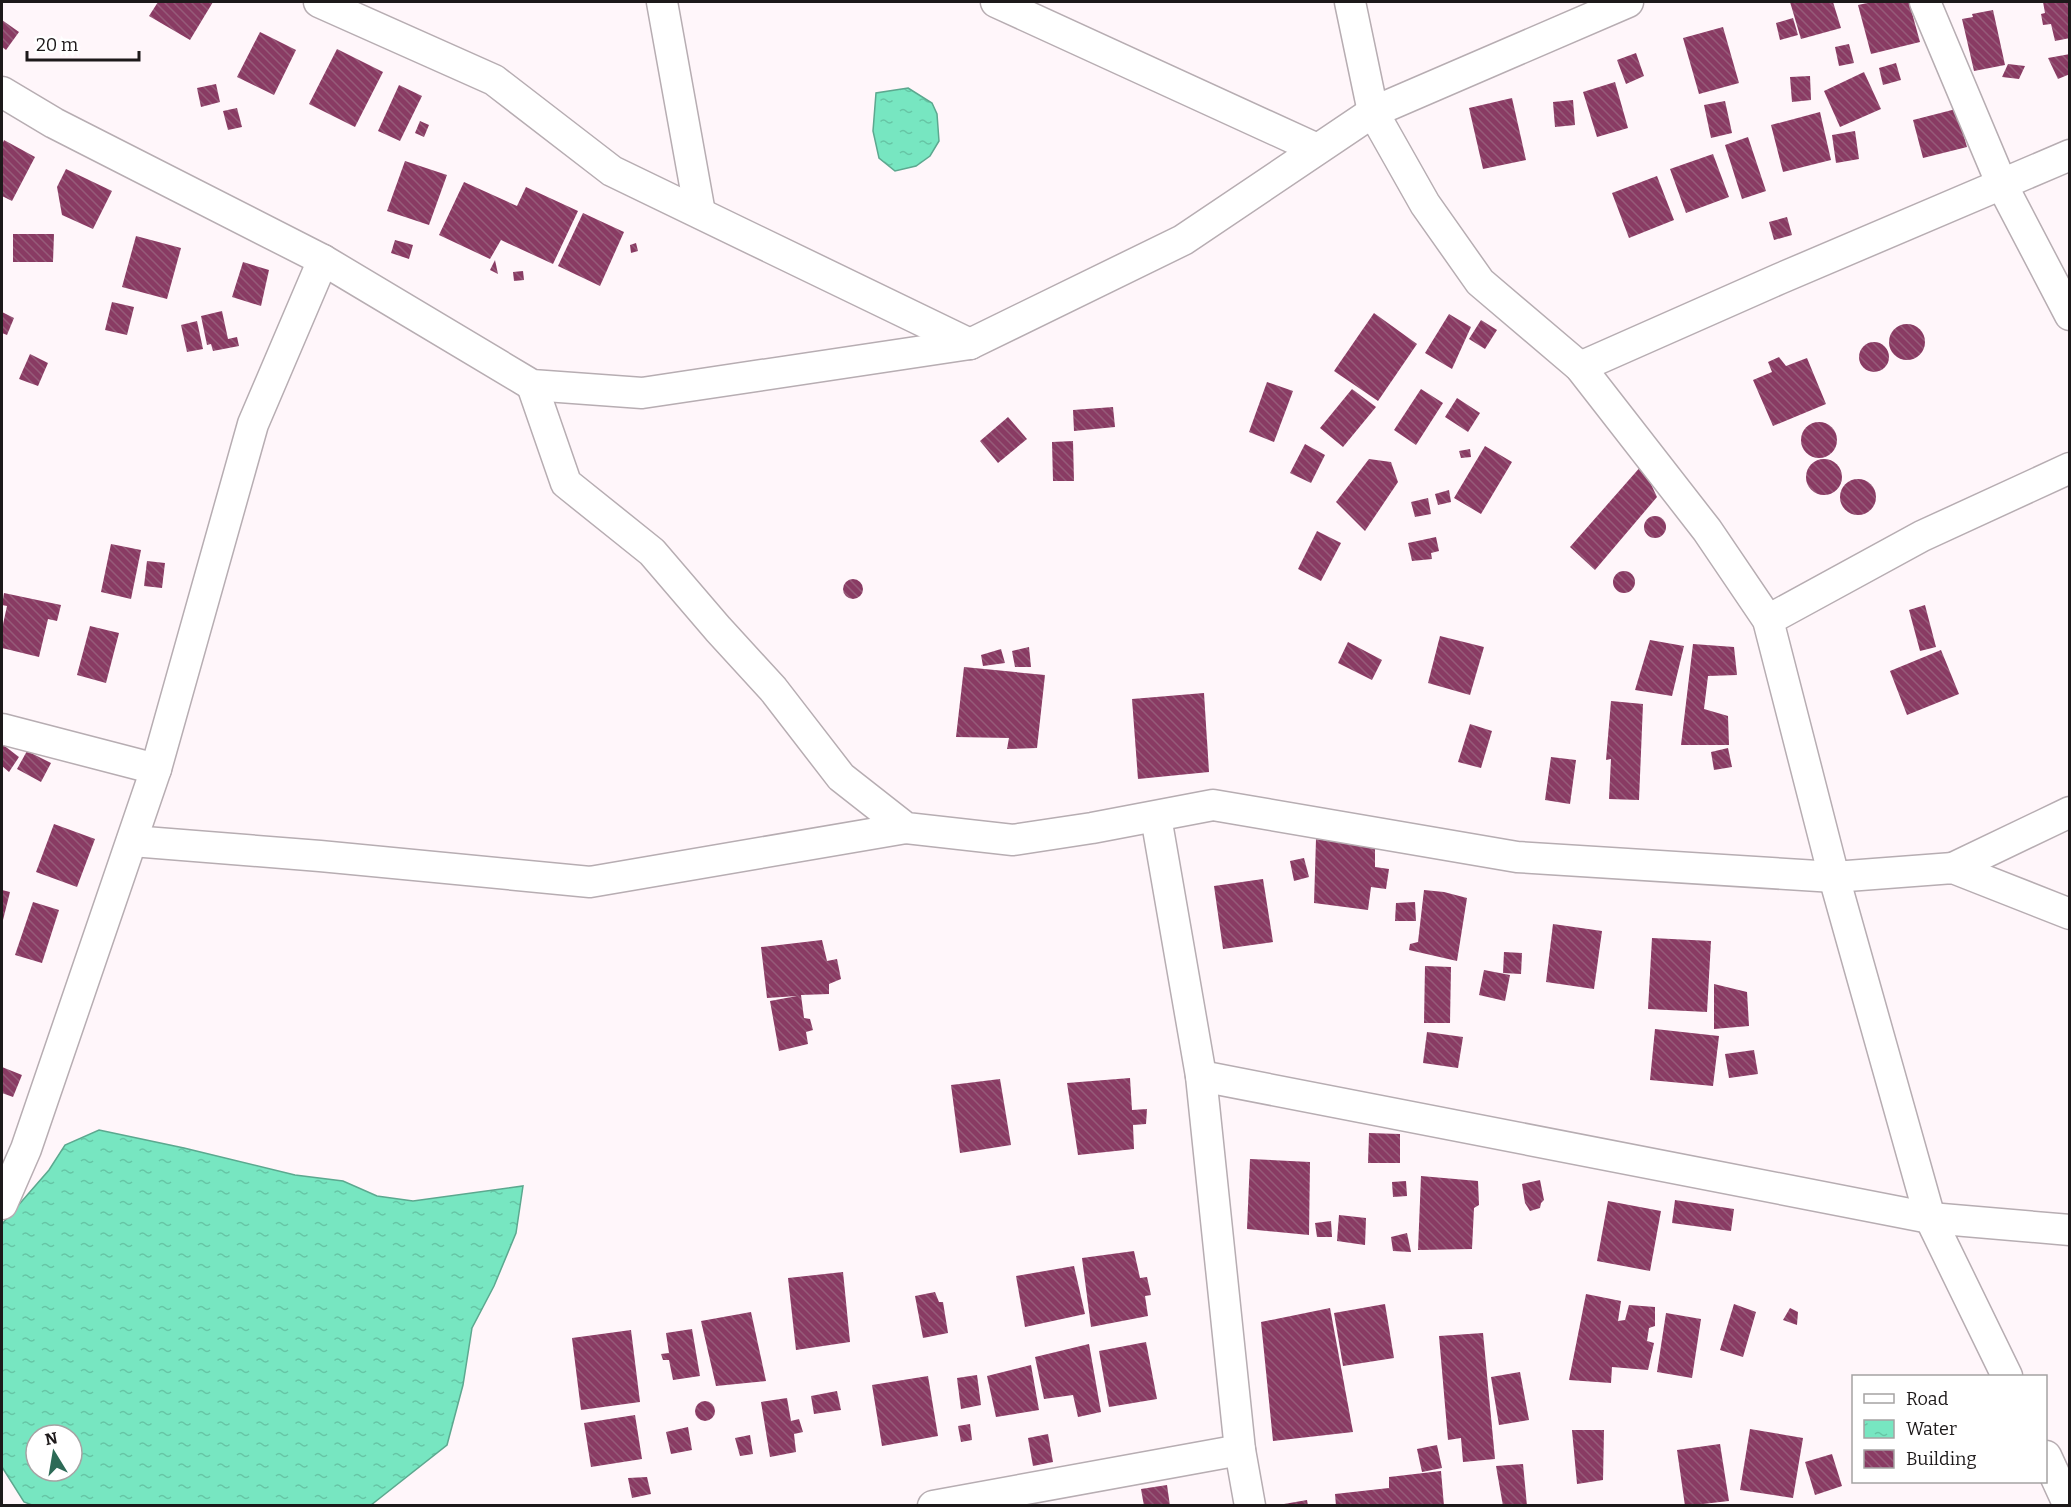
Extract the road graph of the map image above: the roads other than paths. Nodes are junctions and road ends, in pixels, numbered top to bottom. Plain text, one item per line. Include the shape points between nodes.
1 (319, 2) edge
2 (662, 2) edge
3 (996, 2) edge
4 (1350, 2) edge
5 (1628, 2) edge
6 (1925, 2) edge
7 (2, 92) edge
8 (1373, 112) junction
9 (1317, 149) junction
10 (2070, 155) edge
11 (2002, 185) junction
12 (700, 213) junction
13 (323, 260) junction
14 (2070, 315) edge
15 (970, 344) junction
16 (1580, 367) junction
17 (532, 385) junction
18 (2070, 468) edge
19 (1768, 620) junction
20 (2, 729) edge
21 (156, 769) junction
22 (2070, 812) edge
23 (1156, 817) junction
24 (906, 828) junction
25 (132, 842) junction
26 (1953, 868) junction
27 (1834, 877) junction
28 (2070, 914) edge
29 (1201, 1076) junction
30 (2, 1204) edge
31 (1930, 1218) junction
32 (2070, 1230) edge
33 (2006, 1375) edge
34 (1240, 1450) junction
35 (2047, 1458) edge
36 (933, 1506) edge
37 (1250, 1506) edge
38 (2069, 1506) edge

1 - 12 street via 494,80 612,171
2 - 12 street
3 - 9 street
4 - 8 street
5 - 8 street
6 - 11 street
7 - 13 street via 54,123
8 - 9 street
8 - 16 street via 1425,204 1480,282
9 - 15 street via 1183,240
10 - 11 street
11 - 14 street
11 - 16 street
12 - 15 street
13 - 17 street
13 - 21 street via 253,424
15 - 17 street via 642,393
16 - 19 street via 1707,530
17 - 24 street via 566,483 652,552 773,689 841,777
18 - 19 street via 1922,536
19 - 27 street
20 - 21 street
21 - 25 street
22 - 26 street
23 - 24 street via 1014,840
23 - 27 street via 1213,805 1517,857
23 - 29 street
24 - 25 street via 590,882
25 - 30 street via 26,1149
26 - 27 street
26 - 28 street
27 - 31 street
29 - 31 street
29 - 34 street
31 - 32 street
31 - 33 street
34 - 36 street
34 - 37 street
35 - 38 street

